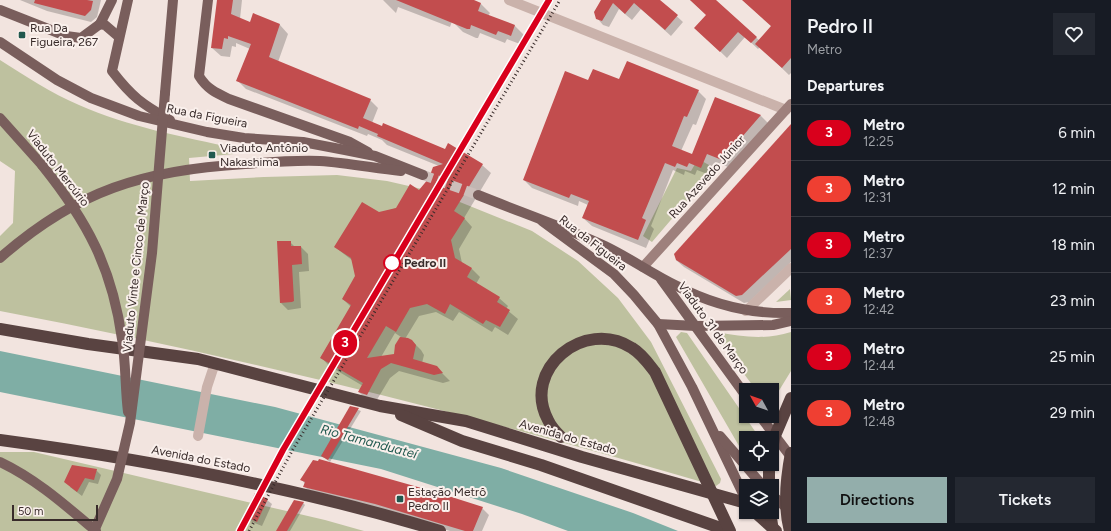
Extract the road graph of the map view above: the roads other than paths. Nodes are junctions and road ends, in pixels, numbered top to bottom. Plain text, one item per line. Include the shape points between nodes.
1 (112, 0) edge
2 (128, 0) edge
3 (173, 0) edge
4 (208, 0) edge
5 (509, 0) edge
6 (0, 10) edge
7 (100, 24) junction
8 (119, 37) junction
9 (0, 42) edge
10 (788, 107) edge
11 (0, 118) edge
12 (183, 126) junction
13 (375, 156) junction
14 (478, 195) tunnel mouth
15 (542, 221) junction
16 (0, 258) edge
17 (643, 267) junction
18 (791, 268) edge
19 (658, 276) junction
20 (746, 311) junction
21 (791, 313) edge
22 (791, 321) edge
23 (658, 324) junction
24 (696, 326) junction
25 (0, 329) edge
26 (215, 363) junction
27 (739, 386) edge
28 (791, 398) edge
29 (380, 406) junction
30 (130, 423) junction
31 (710, 423) junction
32 (765, 423) edge
33 (777, 431) edge
34 (198, 436) dead end
35 (0, 440) edge
36 (791, 453) edge
37 (582, 457) junction
38 (791, 457) edge
39 (0, 462) edge
40 (756, 479) edge
41 (739, 485) edge
42 (739, 501) edge
43 (779, 502) edge
44 (791, 513) edge
45 (779, 517) edge
46 (762, 519) edge
47 (771, 519) edge
48 (791, 523) edge
49 (95, 531) edge
50 (440, 531) edge
51 (729, 531) edge
52 (774, 531) edge
53 (790, 531) edge

1 - 7 main road
2 - 8 main road
3 - 30 main road, Viaduto Vinte e Cinco de Março, bridge via 152,253
4 - 13 main road via 199,76 205,85 213,92 229,99 350,142
5 - 10 street
6 - 7 main road via 66,36 80,38
7 - 8 main road
8 - 12 main road via 112,71 143,105
9 - 12 main road, Rua da Figueira via 57,80 91,98 139,116
10 - 17 street, Rua Azevedo Júnior
11 - 30 main road, Viaduto Mercúrio, bridge via 64,193 85,225 102,260 113,292 121,333
12 - 13 main road, Rua da Figueira via 244,138 303,142
13 - 16 main road, Rua da Figueira, bridge via 420,174 320,161 282,161 188,168 152,175 84,200 52,217 22,238
14 - 15 main road, Rua da Figueira
15 - 17 main road, Rua da Figueira via 607,247
15 - 23 main road, Rua da Figueira via 614,274
17 - 19 main road, Rua da Figueira
18 - 20 street
19 - 20 main road, Rua da Figueira via 726,307
19 - 24 main road, Viaduto 31 de Março
20 - 21 main road, Rua da Figueira
22 - 24 main road via 773,325
23 - 24 main road
23 - 31 main road, Rua da Figueira
24 - 27 main road, Viaduto 31 de Março
25 - 26 highway, Avenida do Estado
26 - 29 highway, Avenida do Estado
26 - 34 street via 207,387
28 - 33 highway, bridge
29 - 37 highway, Avenida do Estado via 466,421
29 - 51 highway, Avenida do Estado via 462,441 541,465
30 - 49 main road, Viaduto Vinte e Cinco de Março, bridge via 117,479
31 - 40 main road, Rua da Figueira
31 - 41 main road, Rua da Figueira
32 - 38 main road
35 - 50 highway, Avenida do Estado via 217,475 311,496
36 - 53 highway, bridge via 786,490 787,521
37 - 42 highway, Avenida do Estado
37 - 51 highway, bridge via 548,420 542,401 545,377 557,358 579,342 598,338 612,339 632,347 655,372
39 - 49 main road via 20,471 43,487
43 - 44 main road
45 - 48 highway
46 - 52 highway
47 - 52 highway, bridge

